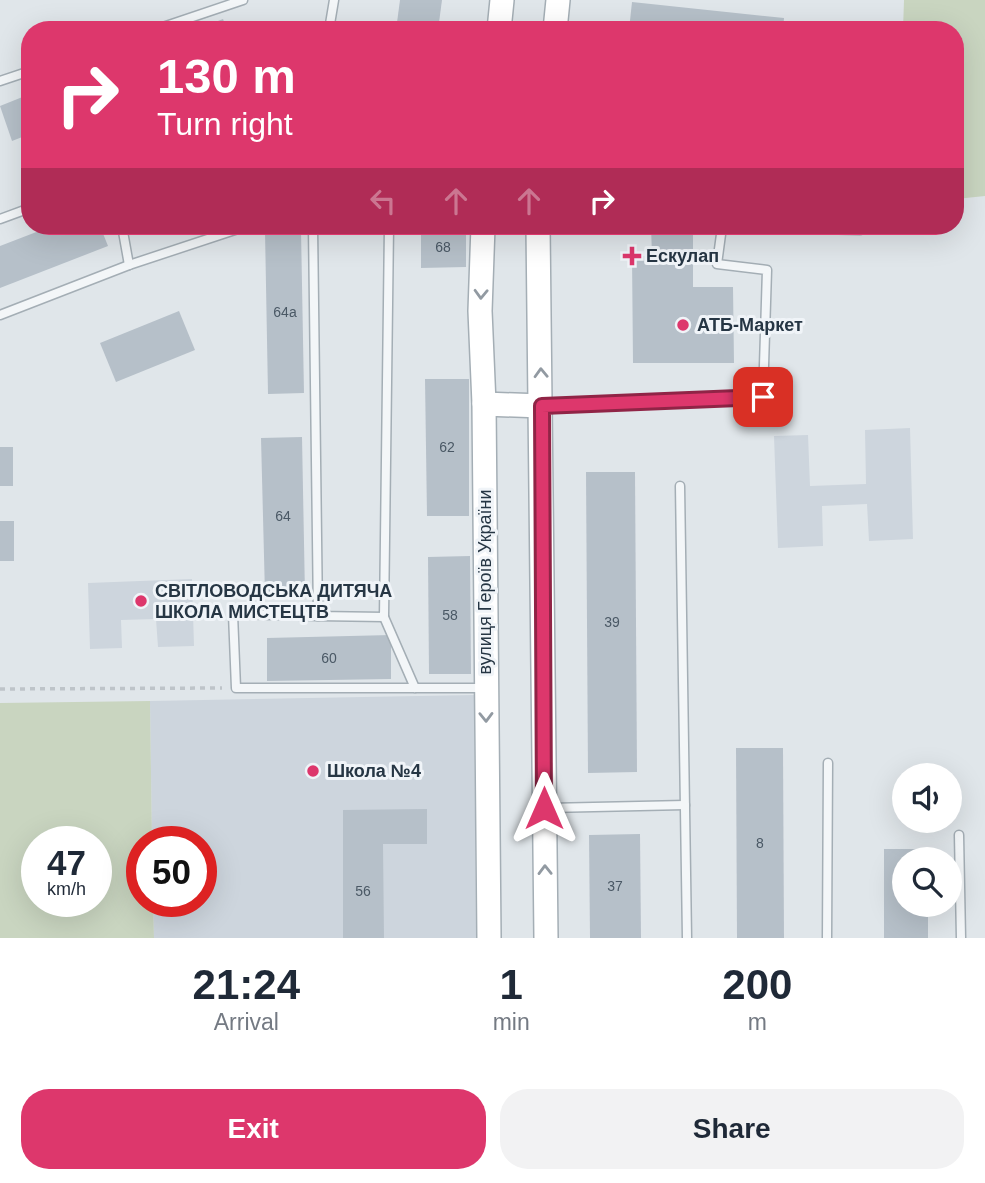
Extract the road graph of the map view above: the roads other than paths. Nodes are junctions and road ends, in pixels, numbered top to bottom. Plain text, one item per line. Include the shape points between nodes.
1 (243, 0) edge
2 (334, 0) edge
3 (502, 0) edge
4 (558, 0) edge
5 (181, 21) edge
6 (330, 21) edge
7 (500, 21) edge
8 (556, 21) edge
9 (21, 74) edge
10 (0, 81) edge
11 (21, 211) edge
12 (0, 219) edge
13 (124, 235) edge
14 (220, 235) edge
15 (313, 235) edge
16 (388, 235) edge
17 (483, 235) edge
18 (538, 235) edge
19 (721, 235) edge
20 (129, 265) junction
21 (0, 315) edge
22 (484, 404) junction
23 (542, 406) junction
24 (680, 486) dead end
25 (318, 616) junction
26 (384, 617) junction
27 (415, 688) junction
28 (485, 688) junction
29 (828, 763) dead end
30 (685, 805) junction
31 (544, 808) junction
32 (959, 835) dead end
33 (489, 938) edge
34 (546, 938) edge
35 (687, 938) edge
36 (827, 938) edge
37 (961, 938) edge

1 - 5 lane
2 - 6 lane
3 - 7 main road
4 - 8 main road
9 - 10 lane
11 - 12 lane
13 - 20 lane
14 - 20 lane
15 - 25 lane
16 - 26 lane
17 -> 22 main road, вулиця Героїв України
23 -> 18 main road
19 - 23 lane via 717,264 767,270 763,397
20 - 21 lane
22 - 23 main road
22 - 28 main road, вулиця Героїв України
23 - 31 main road
24 - 30 lane
25 - 26 lane
25 - 27 lane via 233,614 236,688
26 - 27 lane
27 - 28 lane
28 -> 33 main road, вулиця Героїв України
29 - 36 lane
30 - 31 lane
30 - 35 lane
34 -> 31 main road
32 - 37 lane

